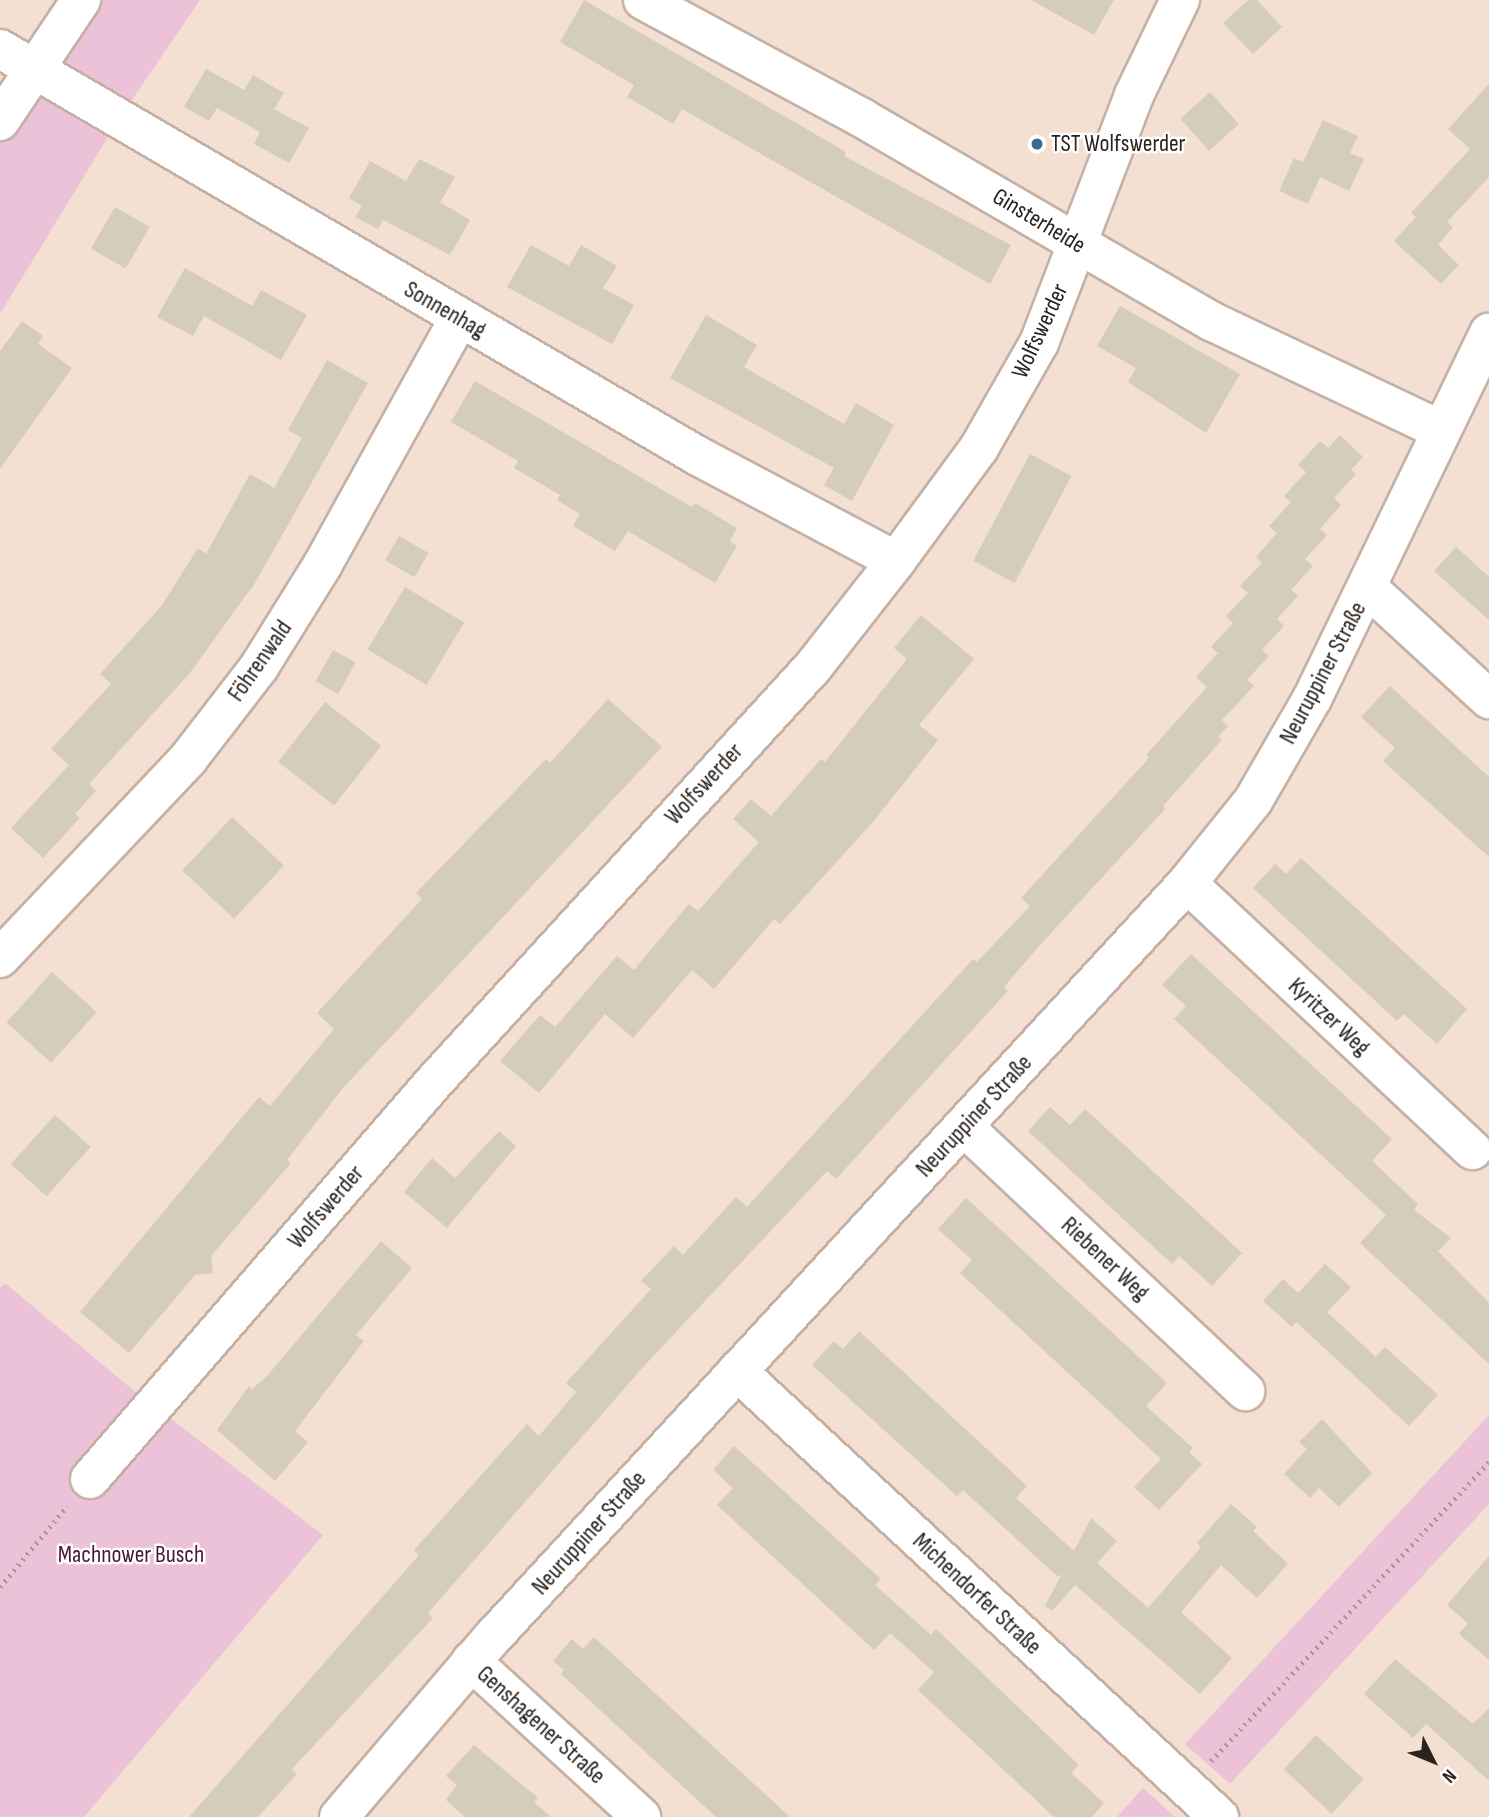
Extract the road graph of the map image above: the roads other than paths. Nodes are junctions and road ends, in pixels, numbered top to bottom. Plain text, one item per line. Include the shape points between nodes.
1 (81, 0) edge
2 (643, 0) edge
3 (1180, 0) edge
4 (0, 49) edge
5 (36, 69) junction
6 (0, 121) edge
7 (1079, 246) junction
8 (459, 319) junction
9 (1489, 333) edge
10 (1441, 430) junction
11 (896, 561) junction
12 (1367, 587) junction
13 (1489, 699) edge
14 (1187, 883) junction
15 (0, 958) edge
16 (964, 1127) junction
17 (1472, 1150) dead end
18 (737, 1371) junction
19 (1245, 1391) dead end
20 (90, 1479) road end
21 (471, 1661) junction
22 (338, 1817) edge
23 (641, 1817) edge
24 (1219, 1817) edge

1 - 5 street
2 - 7 street, Ginsterheide via 862,118
3 - 7 street, Wolfswerder via 1134,95
4 - 5 street, Sonnenhag
5 - 6 street
5 - 8 street, Sonnenhag
7 - 10 street, Ginsterheide via 1211,321
7 - 11 street, Wolfswerder via 1039,343 979,448
8 - 11 street, Sonnenhag via 698,456
8 - 15 street, Föhrenwald via 323,564 259,667 188,759
9 - 10 street, Neuruppiner Straße
10 - 12 street, Neuruppiner Straße
11 - 20 street, Wolfswerder via 813,667 434,1082
12 - 13 street
12 - 14 street, Neuruppiner Straße via 1312,699 1253,801
14 - 16 street, Neuruppiner Straße
14 - 17 street, Kyritzer Weg
16 - 18 street, Neuruppiner Straße
16 - 19 street, Riebener Weg
18 - 21 street, Neuruppiner Straße
18 - 24 street, Michendorfer Straße
21 - 22 street, Neuruppiner Straße
21 - 23 street, Genshagener Straße

